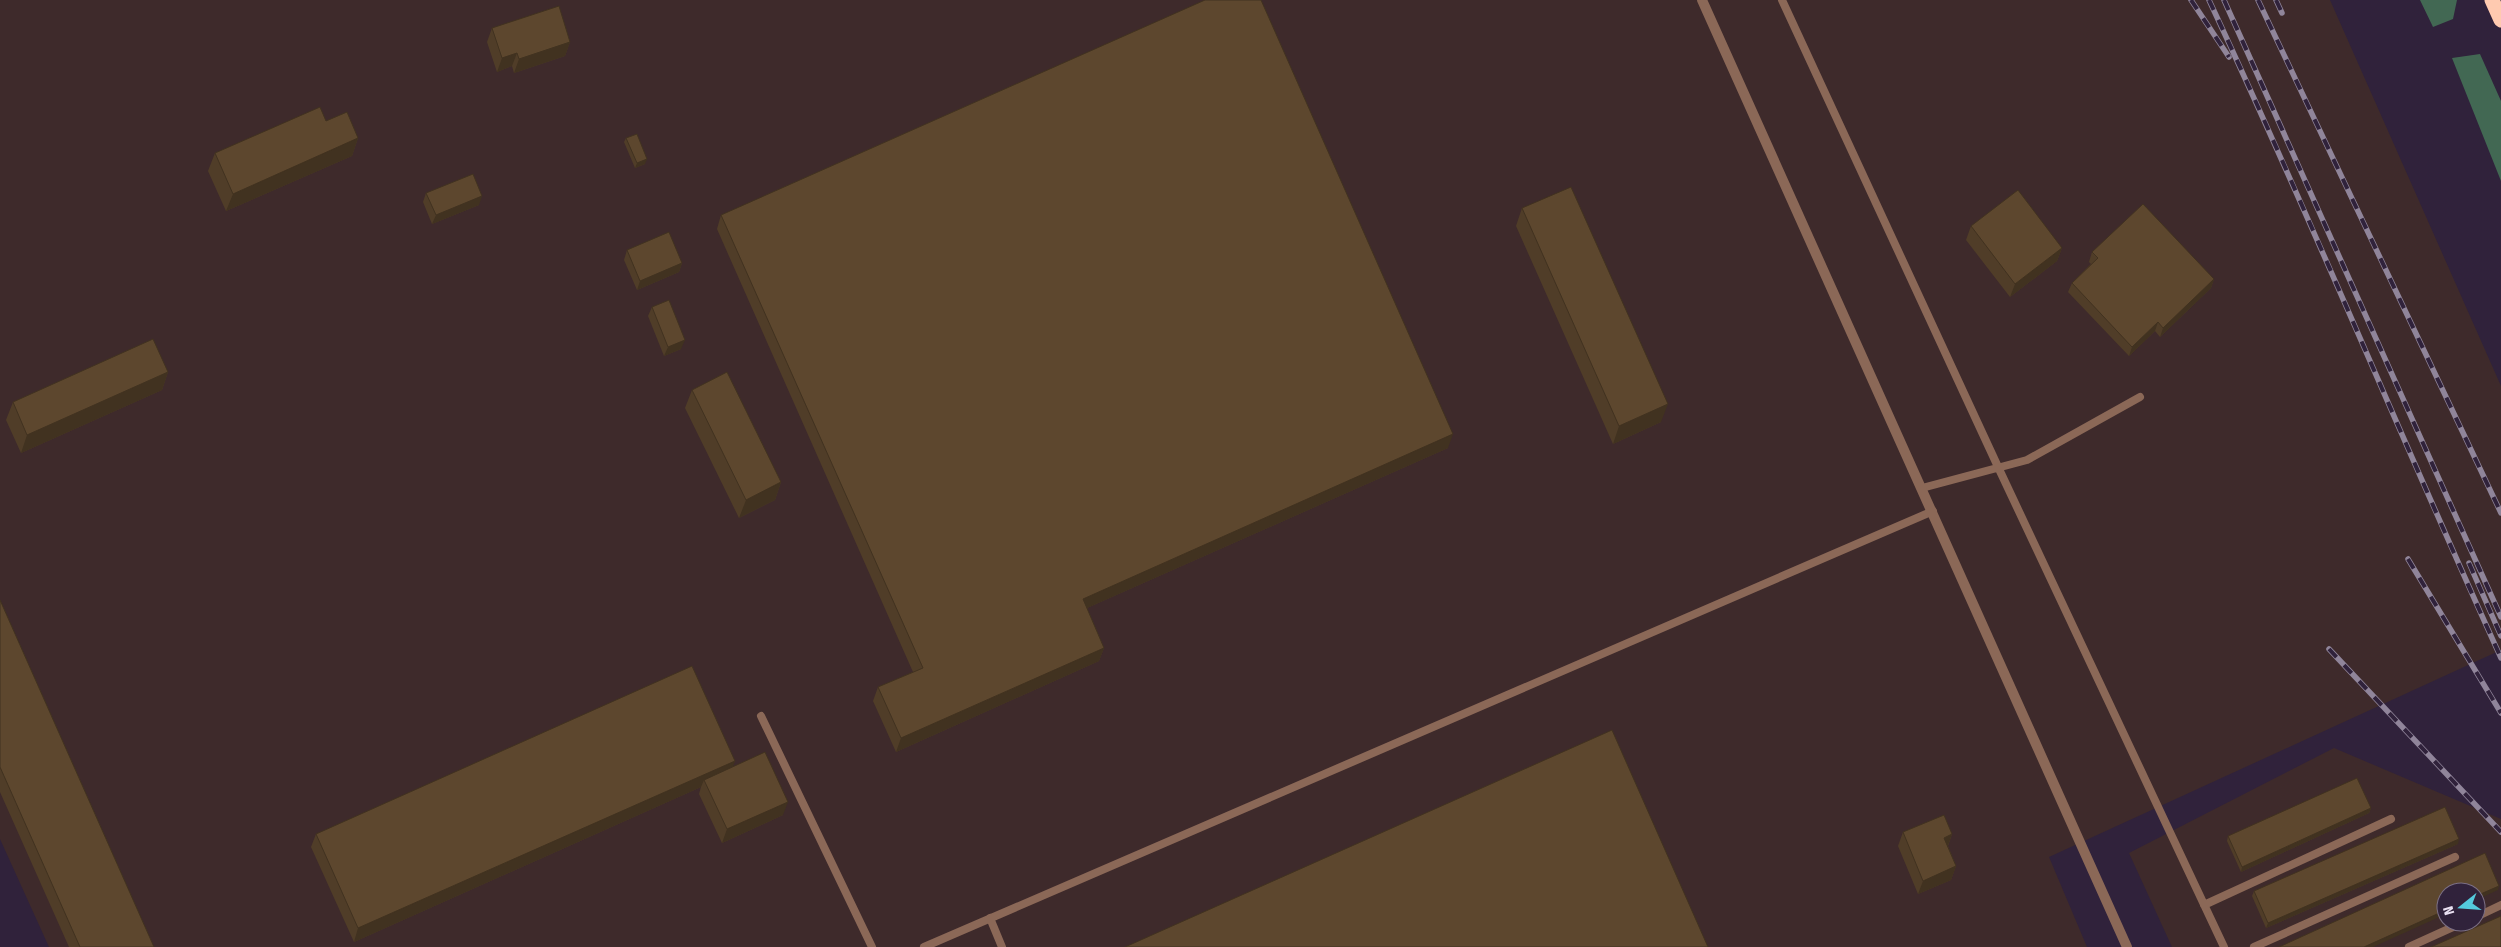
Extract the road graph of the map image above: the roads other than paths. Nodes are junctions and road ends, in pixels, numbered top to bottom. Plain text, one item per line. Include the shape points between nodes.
1 (1702, 0) edge
2 (1782, 0) edge
3 (2492, 0) edge
4 (2501, 20) edge
5 (2140, 397) dead end
6 (1999, 469) junction
7 (1922, 488) junction
8 (1933, 511) junction
9 (761, 716) dead end
10 (2391, 819) dead end
11 (2455, 857) dead end
12 (2204, 905) junction
13 (2501, 905) edge
14 (2486, 912) edge
15 (990, 918) junction
16 (2442, 932) edge
17 (872, 947) edge
18 (924, 947) edge
19 (1002, 947) edge
20 (2127, 947) edge
21 (2224, 947) edge
22 (2254, 947) edge
23 (2409, 947) edge

1 - 7 street
2 - 6 lane
3 - 4 highway
5 - 6 lane via 2027,460
6 - 7 lane
6 - 12 lane
7 - 8 street
8 - 15 lane
8 - 20 street
9 - 17 lane
10 - 12 lane
11 - 22 lane
12 - 21 lane
13 - 14 lane
15 - 18 lane
15 - 19 lane
16 - 23 lane

